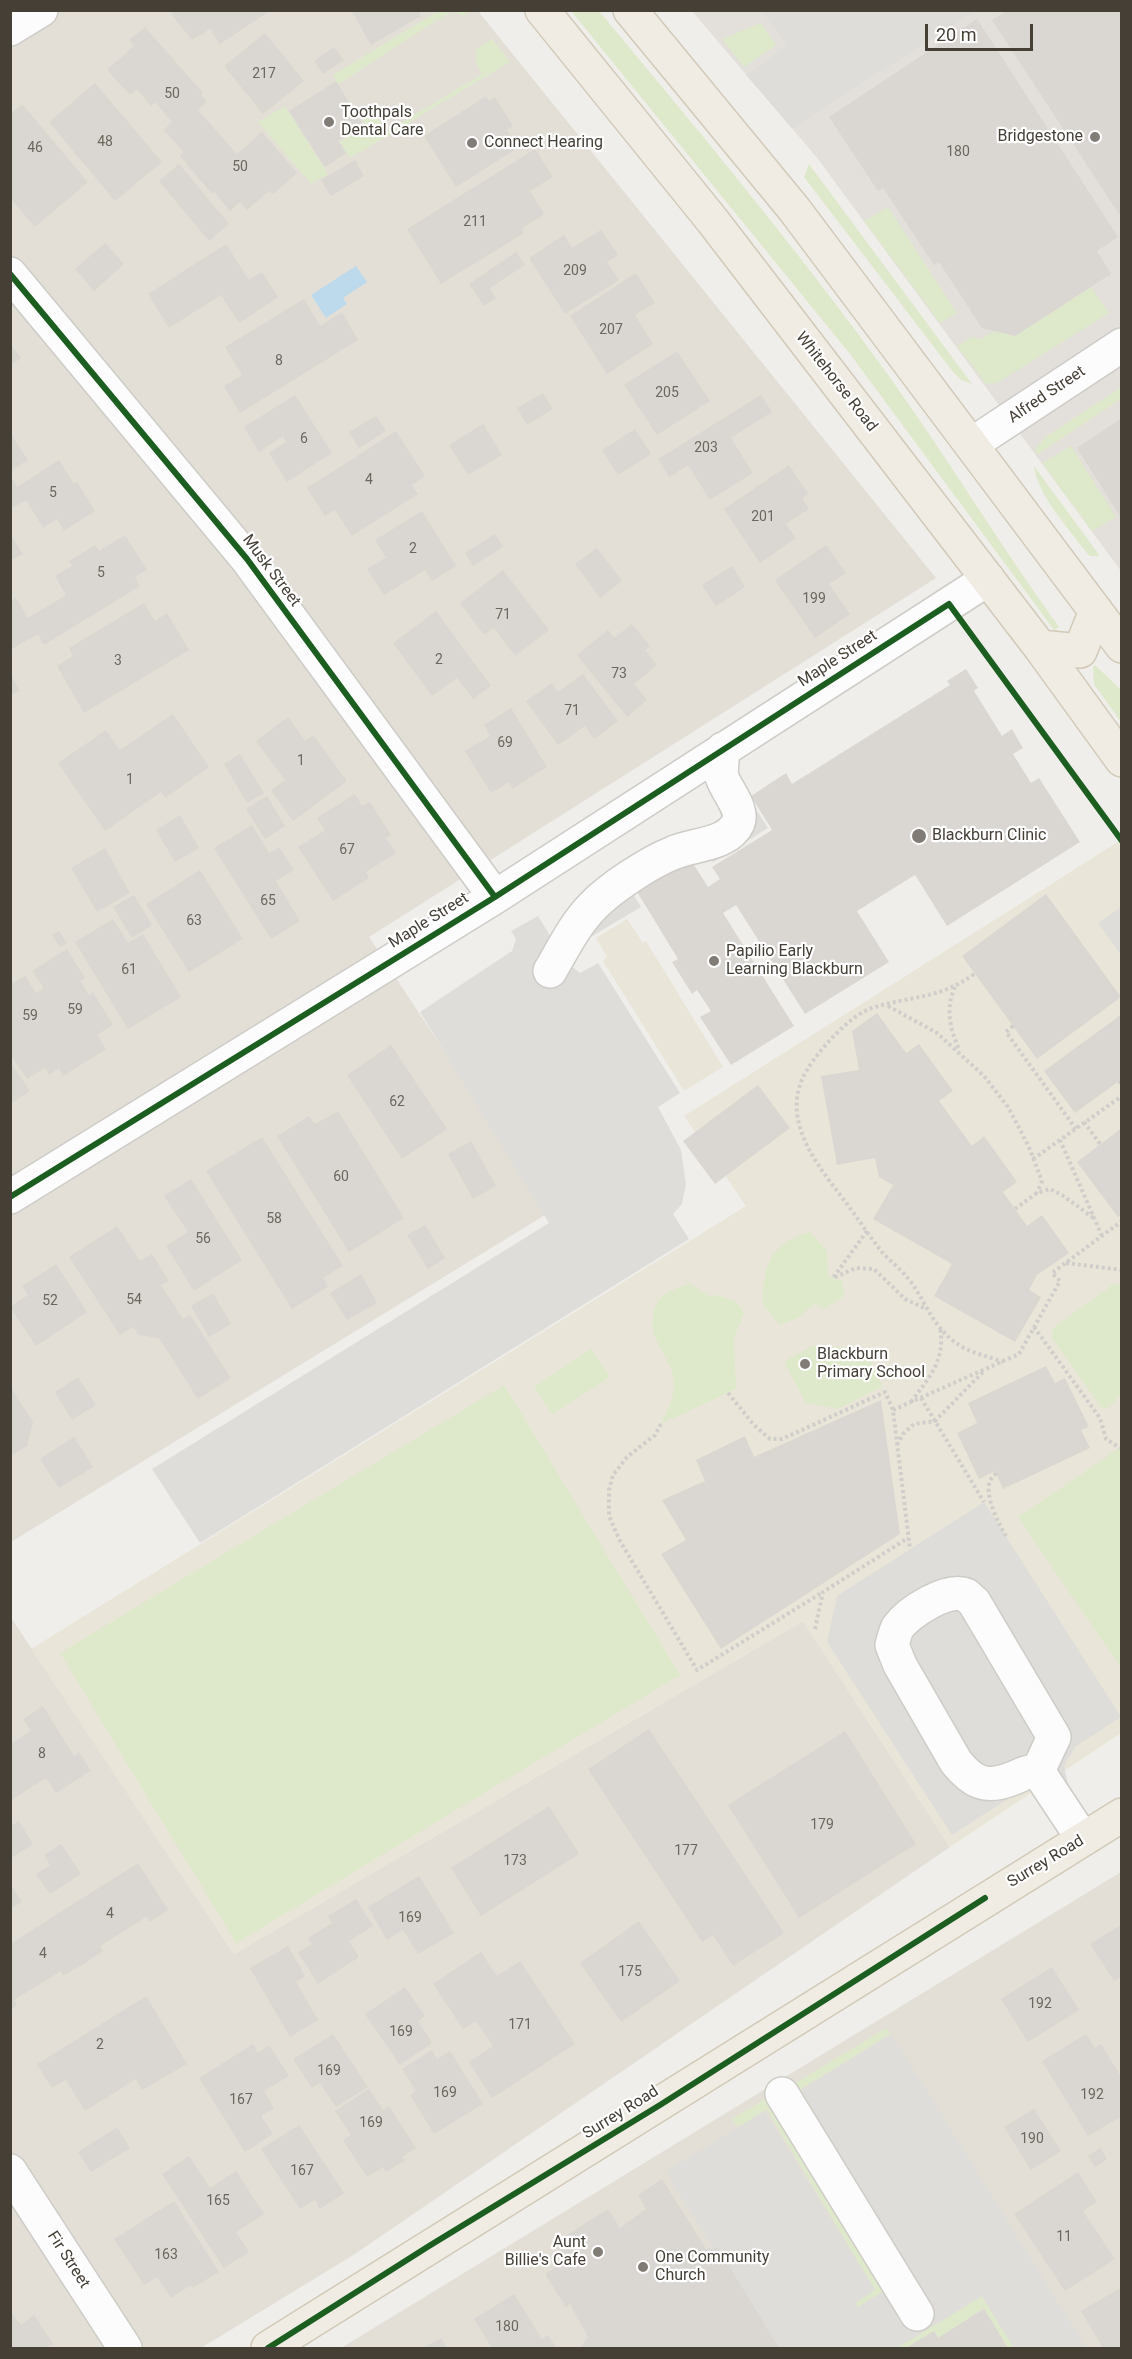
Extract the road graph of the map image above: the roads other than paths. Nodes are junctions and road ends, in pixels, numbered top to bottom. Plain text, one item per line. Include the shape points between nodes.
1 (41, 10) edge
2 (542, 10) edge
3 (630, 10) edge
4 (10, 29) edge
5 (10, 274) edge
6 (1122, 345) edge
7 (972, 444) junction
8 (988, 579) junction
9 (1096, 611) junction
10 (1122, 646) edge
11 (1040, 647) junction
12 (723, 749) junction
13 (1122, 760) edge
14 (495, 897) junction
15 (550, 971) dead end
16 (10, 1197) edge
17 (1038, 1771) junction
18 (1122, 1815) edge
19 (1083, 1839) junction
20 (782, 2094) dead end
21 (10, 2171) edge
22 (917, 2314) dead end
23 (125, 2349) edge
24 (268, 2349) edge

1 - 4 street
2 - 8 main road, Whitehorse Road via 712,220
3 - 7 main road via 794,209
5 - 14 street, Musk Street via 247,559
6 - 7 street, Alfred Street
7 - 9 main road
8 - 11 main road, Whitehorse Road
8 - 12 street, Maple Street
9 - 10 main road
9 - 11 main road via 1080,651
11 - 13 main road, Whitehorse Road
12 - 14 street, Maple Street
12 - 15 street via 721,773 739,811 738,822 729,833 710,843 674,852 648,865 594,905 579,922
14 - 16 street, Maple Street
17 - 17 street via 1054,1737 974,1602 965,1595 950,1594 913,1613 898,1627 892,1645 961,1769 978,1783
17 - 19 street
18 - 19 main road, Surrey Road
19 - 24 main road, Surrey Road
20 - 22 street
21 - 23 street, Fir Street

